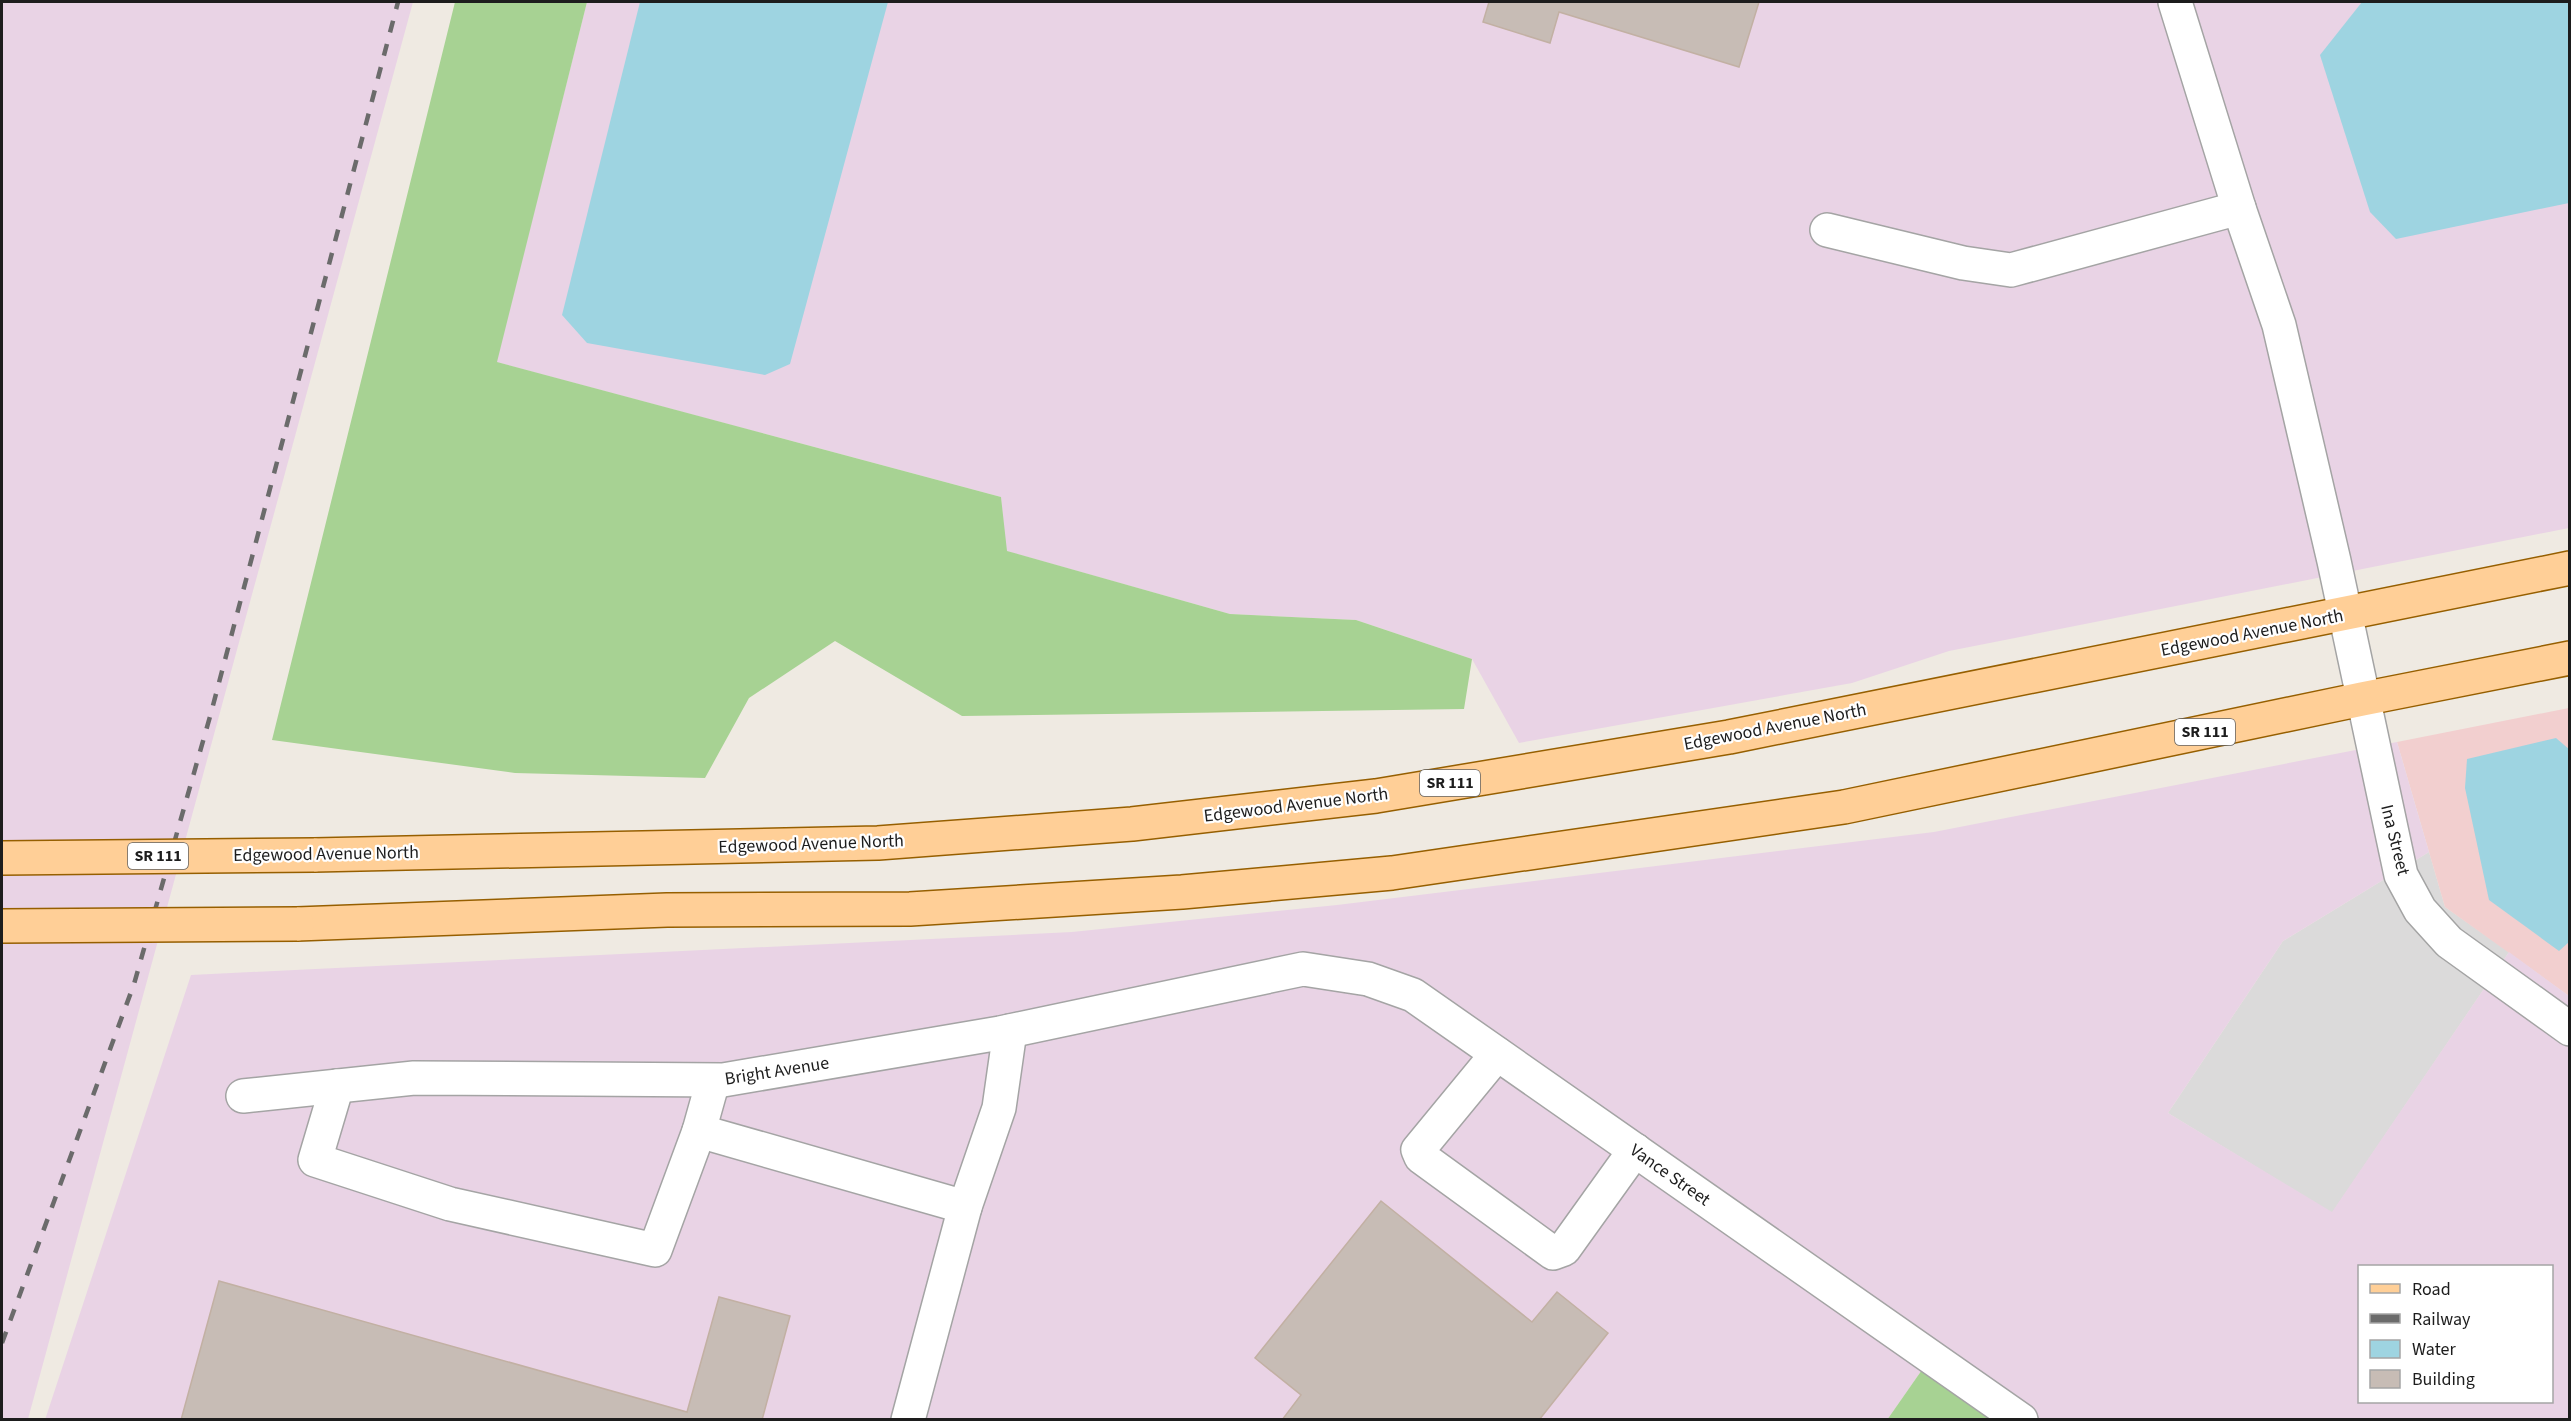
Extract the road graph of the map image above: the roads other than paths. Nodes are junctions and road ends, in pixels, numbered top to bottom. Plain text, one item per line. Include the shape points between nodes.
1 (2175, 2) edge
2 (2239, 208) junction
3 (1827, 230) dead end
4 (2570, 568) edge
5 (2344, 614) junction
6 (2570, 658) edge
7 (2362, 699) junction
8 (2, 858) edge
9 (2, 926) edge
10 (1303, 969) joint
11 (2570, 1029) edge
12 (1010, 1031) junction
13 (1497, 1054) junction
14 (713, 1081) junction
15 (337, 1086) junction
16 (243, 1096) dead end
17 (699, 1131) junction
18 (1635, 1150) junction
19 (965, 1207) junction
20 (908, 1419) edge
21 (2021, 1419) edge

1 - 2 street, Ina Street
2 - 3 street via 2011,270 1963,263
2 - 5 street, Ina Street via 2279,325
4 - 5 main road, Edgewood Avenue North / SR 111
5 - 7 street, Ina Street
5 - 8 main road, Edgewood Avenue North / SR 111, bridge via 1729,737 1376,796 1132,824 878,843
6 - 7 main road, SR 111
7 - 9 main road, SR 111, bridge via 1844,807 1392,873 1182,892 910,909 667,910 297,924
7 - 11 street, Ina Street via 2401,875 2420,910 2449,942
10 - 12 street, Bright Avenue
10 - 13 street, Vance Street via 1368,979 1413,995
12 - 14 street, Bright Avenue
12 - 19 street via 999,1108
13 - 18 street, Vance Street
13 - 18 street via 1418,1150 1421,1157 1553,1253 1564,1249
14 - 15 street, Bright Avenue via 414,1078
14 - 17 street
15 - 16 street, Bright Avenue
15 - 17 street via 315,1160 450,1204 655,1250
17 - 19 street
18 - 21 street, Vance Street
19 - 20 street

